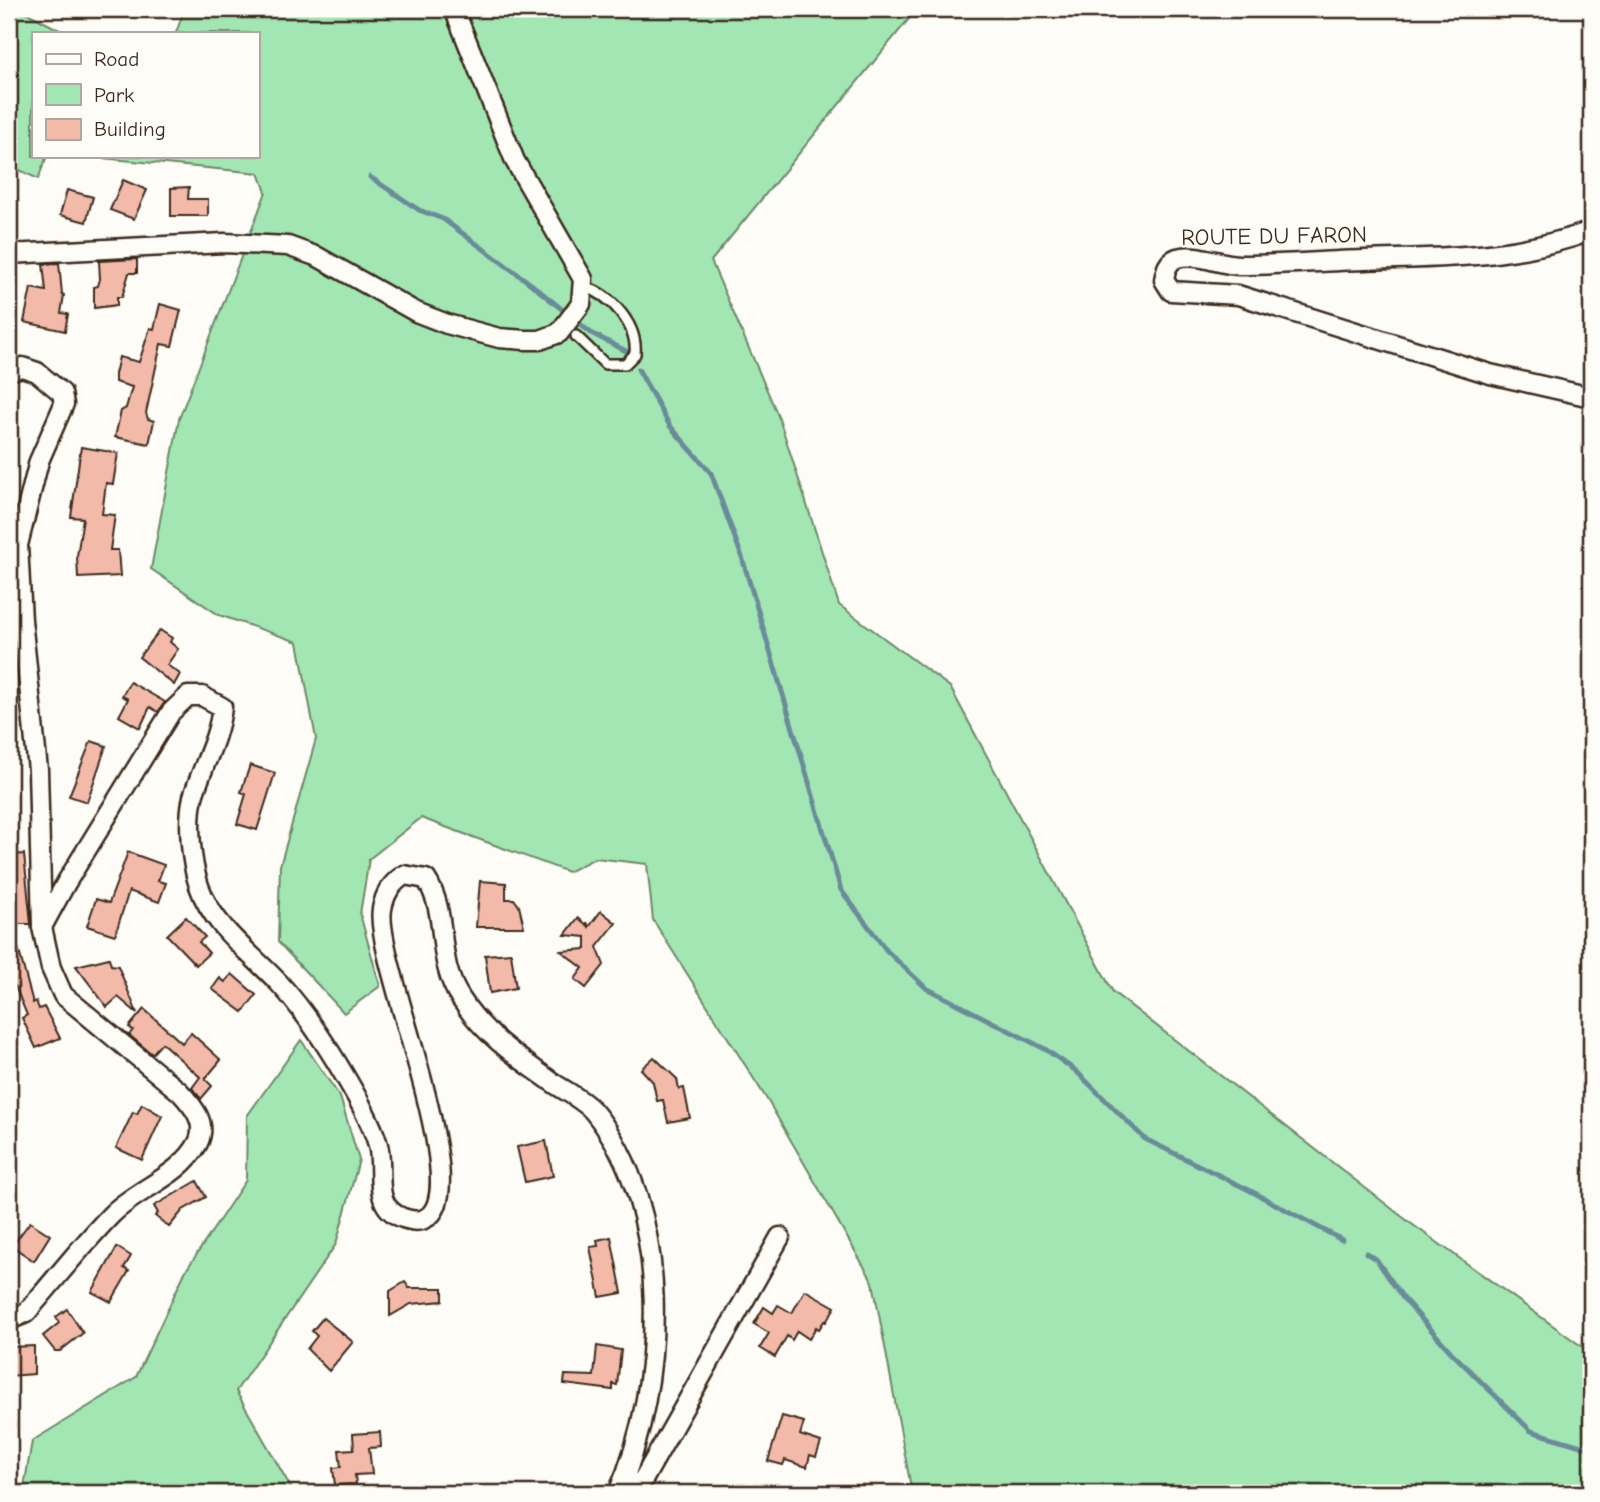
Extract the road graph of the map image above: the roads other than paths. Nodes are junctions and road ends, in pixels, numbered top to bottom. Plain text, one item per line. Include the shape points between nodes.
1 (454, 9) edge
2 (1591, 231) edge
3 (9, 254) edge
4 (585, 287) junction
5 (576, 336) dead end
6 (9, 371) edge
7 (1591, 397) edge
8 (42, 927) junction
9 (780, 1237) dead end
10 (9, 1320) edge
11 (620, 1493) edge

1 - 4 street via 515,161 577,265
2 - 7 street, ROUTE DU FARON via 1548,247 1507,254 1237,265 1185,257 1167,265 1164,279 1171,291 1238,295 1490,374
3 - 4 street via 224,243 288,246 318,257 416,312 499,338 525,341 565,329 581,304
4 - 5 lane via 596,290 629,321 635,354 625,364 605,364
6 - 8 street via 22,367 37,372 62,393 64,404 39,461 19,545 38,771
8 - 10 street via 62,995 180,1092 196,1109 201,1128 193,1151 113,1213 26,1313
8 - 11 street via 171,712 188,696 202,696 222,707 192,800 192,839 200,887 239,946 280,984 358,1100 379,1147 381,1198 396,1215 425,1219 433,1211 439,1172 431,1109 382,911 387,892 404,875 426,879 436,895 446,966 460,999 493,1040 592,1110 623,1157 636,1187 649,1255 654,1330 648,1399
9 - 11 street via 643,1480

